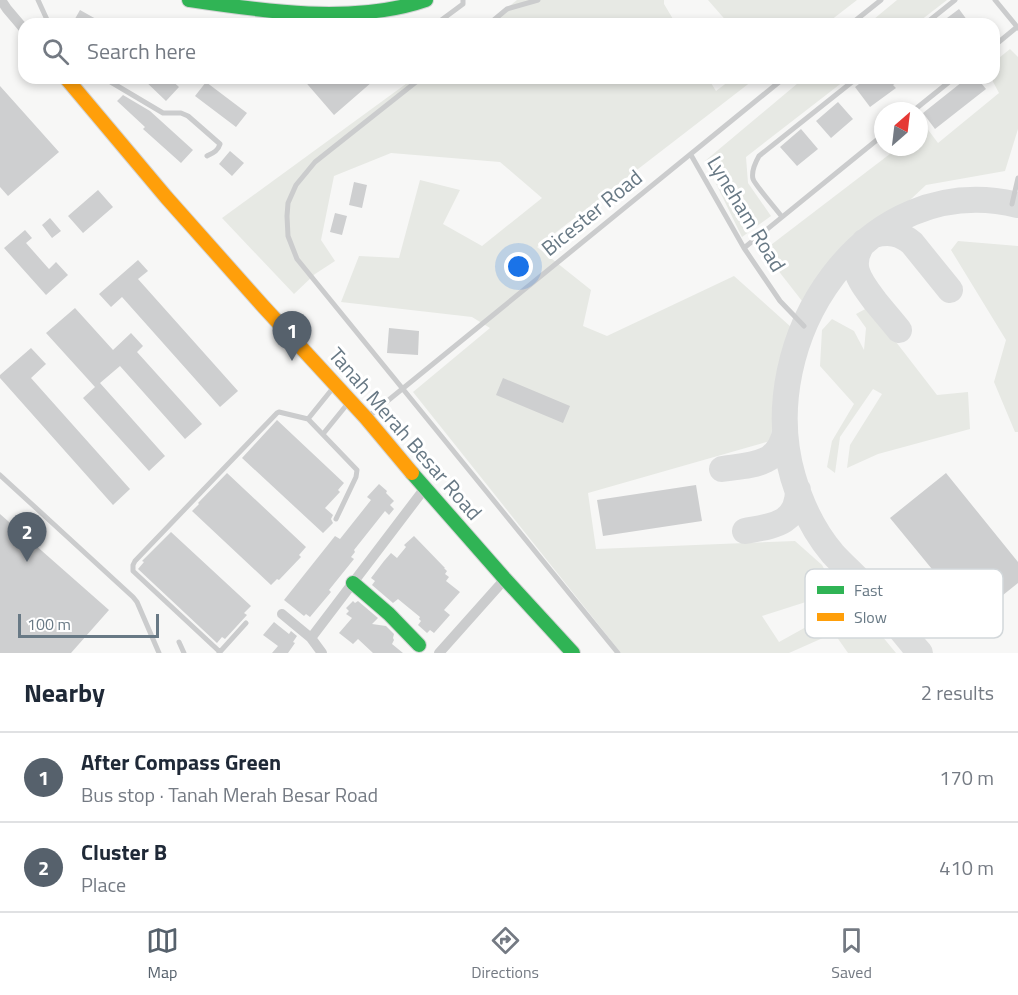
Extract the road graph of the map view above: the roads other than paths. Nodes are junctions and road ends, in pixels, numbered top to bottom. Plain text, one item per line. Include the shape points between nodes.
1 (38, 0) edge
2 (189, 0) edge
3 (250, 0) edge
4 (426, 0) edge
5 (463, 0) edge
6 (538, 0) edge
7 (881, 0) edge
8 (954, 0) edge
9 (995, 0) edge
10 (2, 1) edge
11 (375, 10) edge
12 (47, 18) edge
13 (444, 18) edge
14 (496, 18) edge
15 (858, 18) edge
16 (932, 18) edge
17 (18, 21) edge
18 (1018, 27) edge
19 (1000, 41) edge
20 (75, 84) edge
21 (115, 84) edge
22 (413, 84) edge
23 (777, 84) edge
24 (849, 84) edge
25 (947, 84) edge
26 (924, 102) edge
27 (874, 142) edge
28 (691, 155) junction
29 (207, 156) dead end
30 (1018, 178) edge
31 (1012, 204) dead end
32 (782, 217) junction
33 (744, 248) junction
34 (804, 326) dead end
35 (335, 385) junction
36 (402, 388) junction
37 (350, 401) junction
38 (366, 418) junction
39 (308, 419) junction
40 (323, 434) junction
41 (0, 475) edge
42 (425, 488) junction
43 (336, 519) dead end
44 (505, 579) junction
45 (353, 583) junction
46 (282, 614) dead end
47 (246, 623) dead end
48 (311, 638) junction
49 (179, 642) dead end
50 (419, 645) dead end
51 (220, 652) edge
52 (159, 653) edge
53 (184, 653) edge
54 (322, 653) edge
55 (439, 653) edge
56 (573, 653) edge
57 (618, 653) edge

1 - 12 lane
2 - 11 street via 285,13
3 - 11 street
4 - 11 street
5 - 13 lane
6 - 14 lane via 507,9
7 - 15 lane
8 - 16 lane
9 - 18 lane
10 - 17 street
18 - 19 lane
20 - 35 street, Tanah Merah Besar Road via 166,197
21 - 29 lane via 163,113 188,116 220,144
22 - 36 lane via 315,162 296,185 287,216 288,236 297,259
23 - 28 lane, Lyneham Road
24 - 32 lane via 754,163 753,180
25 - 26 lane
27 - 32 lane
28 - 33 lane, Lyneham Road
28 - 36 lane, Bicester Road
30 - 31 lane
32 - 33 lane
33 - 34 lane, Lyneham Road via 780,301
35 - 37 street, Tanah Merah Besar Road
35 - 39 lane
36 - 38 lane, Bicester Road
36 - 57 lane
37 - 38 street, Tanah Merah Besar Road
37 - 40 lane
38 - 42 street, Tanah Merah Besar Road
39 - 40 lane
39 - 51 lane via 277,413 133,565 133,570
40 - 43 lane via 357,470
41 - 52 lane via 133,597
42 - 44 street, Tanah Merah Besar Road
42 - 45 street
44 - 55 street
44 - 56 street, Tanah Merah Besar Road
45 - 48 street
45 - 50 street
46 - 48 street
47 - 51 lane
48 - 54 street
49 - 53 lane

